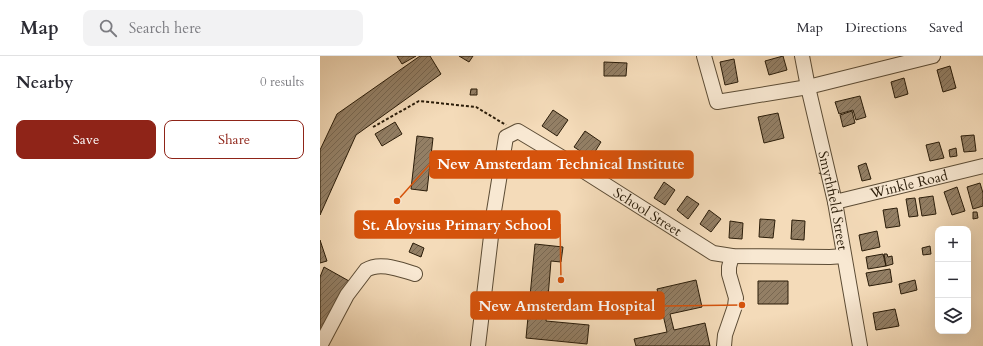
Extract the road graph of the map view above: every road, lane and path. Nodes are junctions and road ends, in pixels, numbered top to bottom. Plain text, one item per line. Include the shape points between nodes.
1 (704, 56) edge
2 (802, 56) edge
3 (933, 56) edge
4 (808, 87) junction
5 (373, 126) dead end
6 (518, 132) junction
7 (983, 166) edge
8 (835, 202) junction
9 (732, 256) junction
10 (844, 256) junction
11 (416, 274) dead end
12 (320, 346) edge
13 (478, 346) edge
14 (724, 346) edge
15 (860, 346) edge

1 - 4 street via 717,102
2 - 4 street, Smythfield Street
3 - 4 street
4 - 8 street, Smythfield Street
5 - 6 path via 419,101 476,107
6 - 9 street, School Street via 713,253
6 - 13 street via 506,137 494,211
7 - 8 street, Winkle Road
8 - 10 street, Smythfield Street
9 - 10 street, School Street
9 - 14 street via 729,274 736,298
10 - 15 street, Smythfield Street
11 - 12 street via 382,266 366,270 347,295

